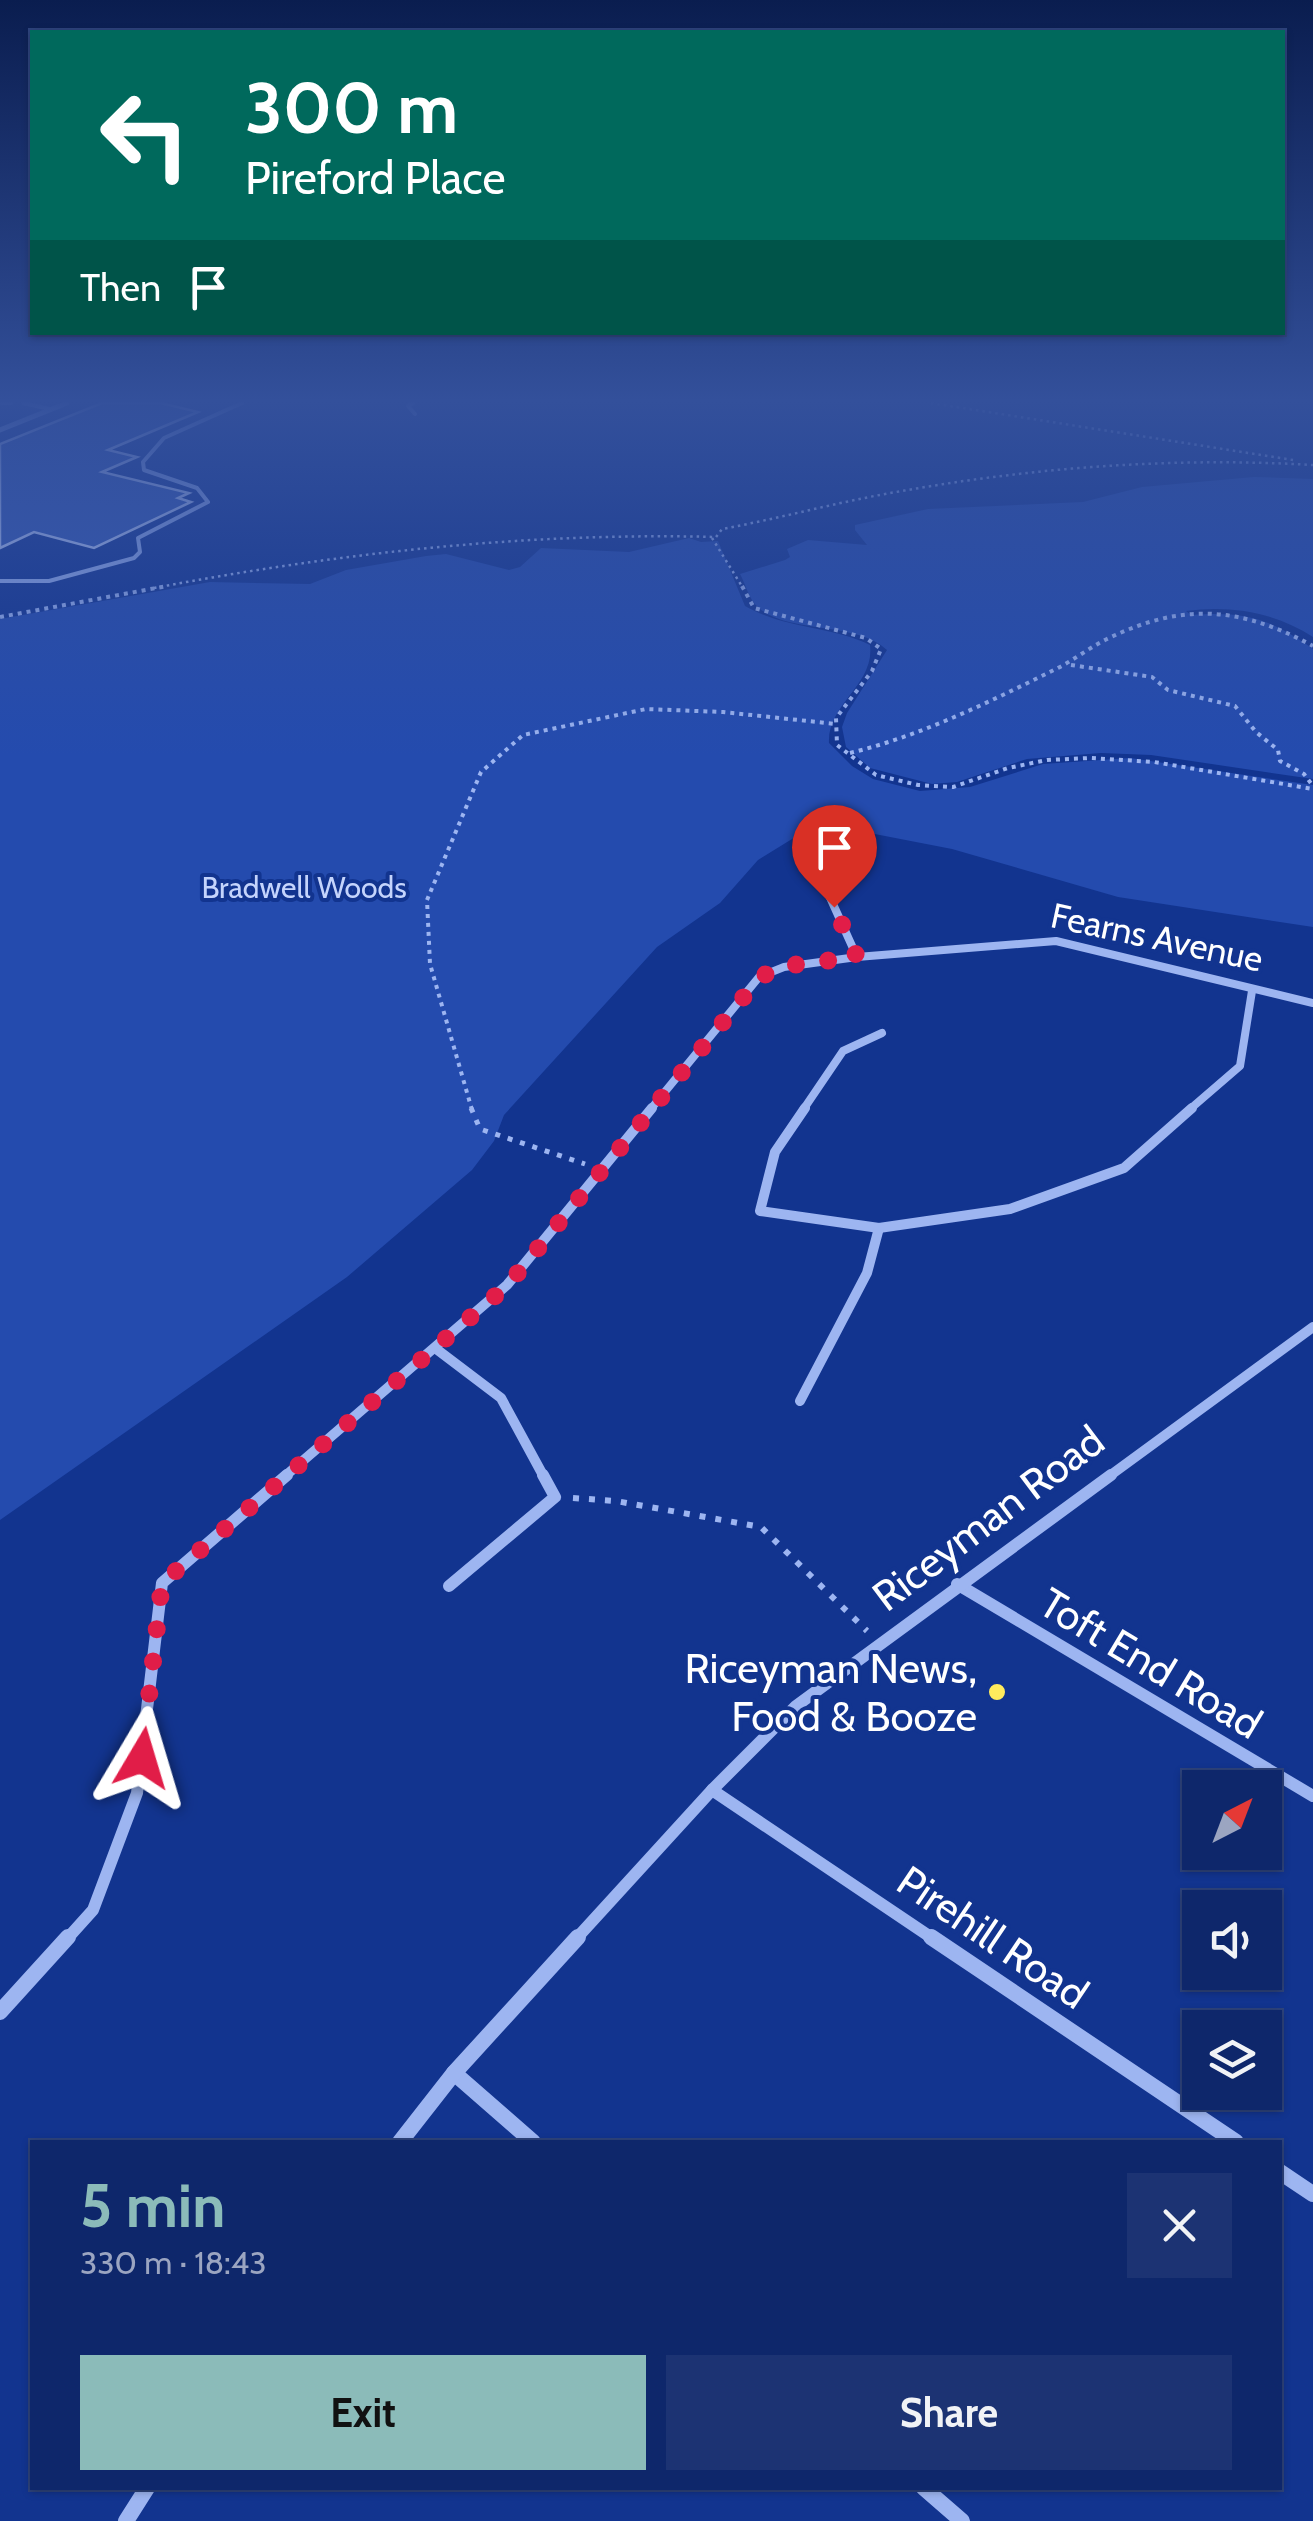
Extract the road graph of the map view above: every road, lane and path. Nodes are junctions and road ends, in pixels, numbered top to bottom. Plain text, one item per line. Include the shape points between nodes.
1 (172, 521) edge
2 (759, 521) edge
3 (712, 538) junction
4 (0, 581) edge
5 (0, 616) edge
6 (1313, 646) edge
7 (1068, 664) junction
8 (836, 724) junction
9 (848, 754) junction
10 (1313, 787) edge
11 (823, 882) dead end
12 (857, 957) junction
13 (1252, 991) junction
14 (1313, 1003) edge
15 (882, 1033) dead end
16 (602, 1170) junction
17 (879, 1228) junction
18 (1313, 1326) edge
19 (434, 1348) junction
20 (800, 1402) dead end
21 (554, 1497) junction
22 (957, 1584) junction
23 (450, 1586) dead end
24 (880, 1644) junction
25 (1310, 1789) edge
26 (712, 1790) junction
27 (0, 2012) edge
28 (454, 2073) junction
29 (402, 2140) edge
30 (530, 2140) edge
31 (1233, 2140) edge
32 (1282, 2173) edge
33 (1313, 2194) edge
34 (147, 2490) edge
35 (926, 2490) edge
36 (126, 2521) edge
37 (962, 2521) edge

1 - 4 lane via 138,538 134,558 49,580
2 - 3 path via 722,529
3 - 5 path via 594,535 386,552
3 - 8 path via 754,608 866,638 881,649
6 - 7 path via 1250,616 1196,610 1107,639
7 - 9 path via 894,744
7 - 10 path via 1152,677 1168,690 1236,706 1278,750 1280,761
8 - 9 path via 836,746
8 - 16 path via 646,710 523,736 481,772 427,900 430,964 463,1088 480,1128
9 - 10 path via 876,775 918,785 953,787 1008,768 1090,758
11 - 12 street
12 - 13 street, Fearns Avenue via 1056,941
12 - 16 street, Fearns Avenue via 784,966 760,977
13 - 14 street, Fearns Avenue
13 - 17 street via 1240,1066 1124,1168 1010,1209
15 - 17 street via 843,1051 776,1152 760,1211
16 - 19 street, Fearns Avenue via 508,1285
17 - 20 street via 867,1273
18 - 22 street, Riceyman Road
19 - 21 street via 502,1398
19 - 27 street, Fearns Avenue via 162,1583 138,1793 93,1910
21 - 23 street
21 - 24 path via 761,1527
22 - 24 street, Riceyman Road
22 - 25 street, Toft End Road
24 - 26 street, Riceyman Road via 796,1706
26 - 28 street, Riceyman Road
26 - 31 street, Pirehill Road
28 - 29 street, Riceyman Road
28 - 30 street
32 - 33 street
34 - 36 street
35 - 37 street

